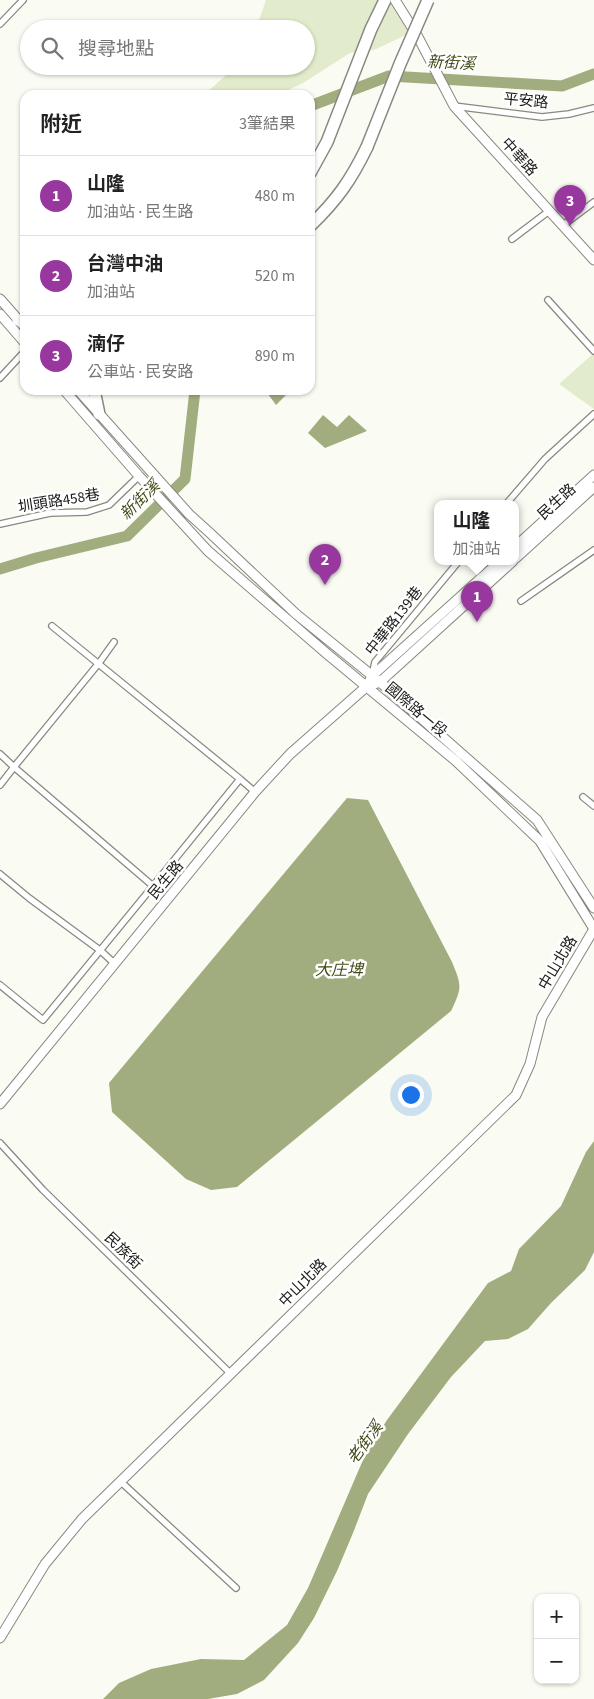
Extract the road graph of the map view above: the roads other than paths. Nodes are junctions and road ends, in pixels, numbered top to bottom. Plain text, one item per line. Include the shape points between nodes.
1 (23, 0) edge
2 (385, 0) edge
3 (395, 0) edge
4 (428, 0) edge
5 (0, 24) edge
6 (454, 106) junction
7 (594, 108) edge
8 (315, 164) edge
9 (594, 202) edge
10 (549, 210) junction
11 (315, 221) edge
12 (562, 226) junction
13 (512, 239) dead end
14 (594, 260) edge
15 (0, 299) edge
16 (548, 300) dead end
17 (0, 314) edge
18 (20, 321) edge
19 (20, 337) edge
20 (594, 351) edge
21 (20, 356) edge
22 (0, 378) edge
23 (68, 395) edge
24 (82, 395) edge
25 (95, 395) edge
26 (99, 414) junction
27 (594, 414) edge
28 (139, 476) junction
29 (594, 476) edge
30 (594, 487) edge
31 (510, 500) edge
32 (0, 524) edge
33 (519, 543) edge
34 (594, 550) edge
35 (519, 555) edge
36 (456, 565) edge
37 (496, 565) edge
38 (509, 565) edge
39 (521, 601) dead end
40 (52, 626) dead end
41 (114, 642) dead end
42 (99, 663) junction
43 (372, 676) junction
44 (380, 682) junction
45 (366, 687) junction
46 (0, 754) edge
47 (14, 767) junction
48 (240, 779) junction
49 (0, 785) edge
50 (255, 792) junction
51 (583, 796) dead end
52 (594, 806) edge
53 (0, 874) edge
54 (153, 886) junction
55 (594, 908) edge
56 (594, 929) edge
57 (101, 951) junction
58 (115, 964) junction
59 (0, 985) edge
60 (0, 1104) edge
61 (0, 1143) edge
62 (231, 1374) junction
63 (120, 1481) junction
64 (236, 1588) dead end
65 (0, 1638) edge

1 - 5 street
2 - 8 highway via 328,142
3 - 6 main road, 中華路
4 - 11 highway, bridge via 368,147 337,198
6 - 7 street, 平安路 via 542,117
6 - 10 main road, 中華路
9 - 12 street
10 - 12 main road, 中華路
10 - 13 street
12 - 14 main road, 中華路
15 - 18 main road
16 - 20 street
17 - 19 main road
21 - 22 street
23 - 28 main road
24 - 26 main road
25 - 26 highway
26 - 43 main road, 國際路一段 via 206,529 296,614
27 - 31 street via 545,458
28 - 32 street, 圳頭路458巷 via 109,505 86,512 50,513
28 - 45 main road, 國際路一段 via 208,551
29 - 33 main road, 民生路
30 - 35 main road, 民生路
34 - 39 street
36 - 43 street, 中華路139巷 via 375,662
37 - 43 main road, 民生路
38 - 44 main road, 民生路
40 - 42 street
41 - 42 street
42 - 47 street
42 - 48 street
43 - 44 main road, 國際路一段
43 - 45 main road, 民生路
44 - 45 main road, 民生路
44 - 55 main road, 國際路一段 via 537,820
45 - 50 main road, 民生路 via 290,754
45 - 56 main road, 國際路一段 via 456,761 540,841
46 - 47 street
47 - 49 street
47 - 54 street
48 - 50 street
48 - 54 street
50 - 58 main road, 民生路
51 - 52 street
53 - 57 street
54 - 57 street
56 - 62 main road, 中山北路 via 542,1017 530,1064 516,1094
57 - 58 street
57 - 59 street via 43,1020
58 - 60 main road, 民生路
61 - 62 street, 民族街 via 43,1190
62 - 63 main road, 中山北路
63 - 64 street
63 - 65 main road, 中山北路 via 82,1519 45,1564

